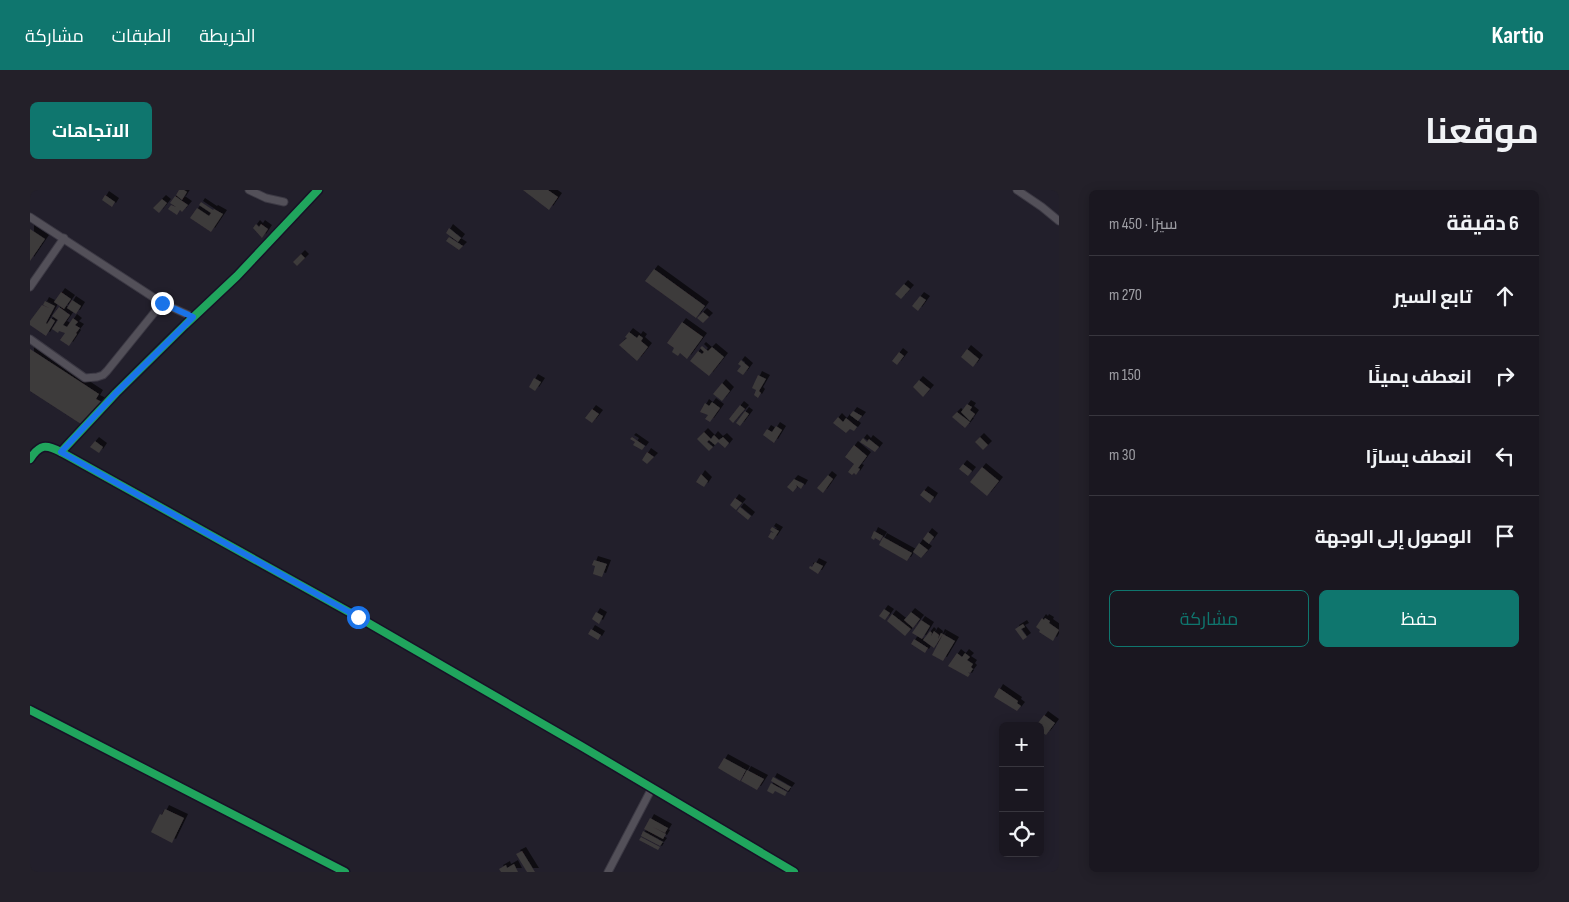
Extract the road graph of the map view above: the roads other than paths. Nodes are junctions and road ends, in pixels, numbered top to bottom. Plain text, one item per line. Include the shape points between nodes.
1 (249, 190) edge
2 (318, 190) edge
3 (1017, 190) edge
4 (284, 202) dead end
5 (30, 217) edge
6 (1059, 221) edge
7 (64, 238) junction
8 (30, 286) edge
9 (162, 303) junction
10 (193, 317) junction
11 (30, 339) edge
12 (61, 452) junction
13 (30, 459) edge
14 (30, 710) edge
15 (652, 788) junction
16 (345, 872) edge
17 (608, 872) edge
18 (794, 872) edge

1 - 4 street
2 - 10 street via 237,276
3 - 6 street
5 - 7 street
7 - 8 street
7 - 9 street
9 - 10 street
9 - 11 street via 107,371 97,377 85,378
10 - 12 street
12 - 13 street via 45,446
12 - 15 street via 358,617
14 - 16 street
15 - 17 street
15 - 18 street

